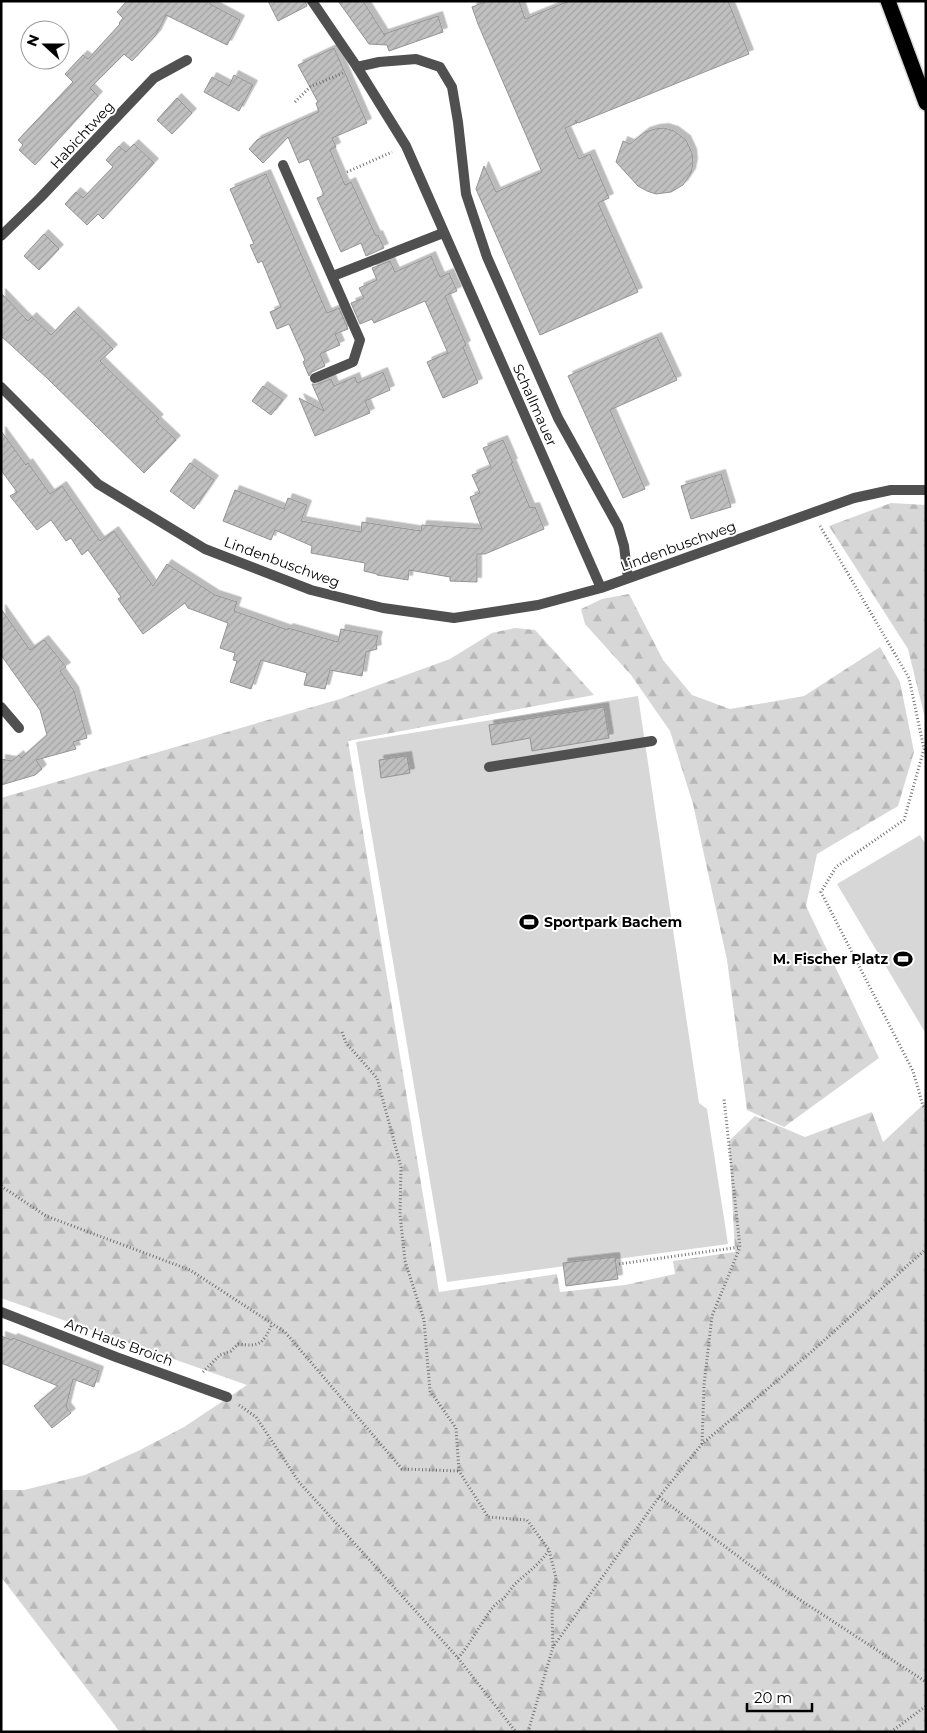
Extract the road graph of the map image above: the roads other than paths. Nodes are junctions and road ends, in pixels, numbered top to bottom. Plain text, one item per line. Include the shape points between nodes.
1 (312, 1) edge
2 (888, 1) edge
3 (187, 60) dead end
4 (358, 66) junction
5 (926, 103) edge
6 (283, 165) dead end
7 (443, 233) junction
8 (1, 236) edge
9 (333, 276) junction
10 (315, 378) dead end
11 (1, 387) edge
12 (926, 490) edge
13 (628, 578) junction
14 (601, 588) junction
15 (1, 707) edge
16 (19, 728) dead end
17 (652, 741) dead end
18 (489, 767) dead end
19 (1, 1312) edge
20 (227, 1397) road end

1 - 4 street, Schallmauer
2 - 5 highway
3 - 8 street, Habichtweg via 154,78
4 - 7 street, Schallmauer via 406,146
4 - 13 street via 416,60 440,66 452,87 466,194 487,257 558,418 618,526
6 - 9 street
7 - 9 street
7 - 14 street, Schallmauer
9 - 10 street via 360,340 353,362
11 - 14 street, Lindenbuschweg via 98,484 205,549 312,590 382,608 454,618 538,605
12 - 13 street, Lindenbuschweg via 891,490 854,498
13 - 14 street, Lindenbuschweg
15 - 16 street
17 - 18 street
19 - 20 street, Am Haus Broich

